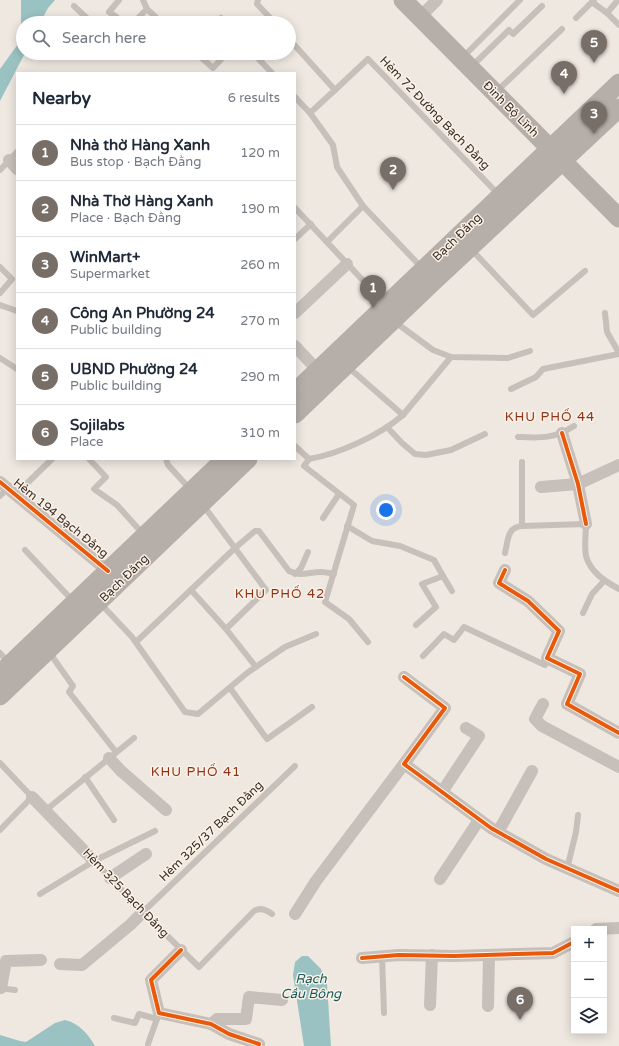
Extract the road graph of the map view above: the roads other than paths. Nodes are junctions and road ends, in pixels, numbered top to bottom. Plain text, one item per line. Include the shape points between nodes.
1 (119, 0) edge
2 (143, 0) edge
3 (258, 0) edge
4 (403, 0) edge
5 (437, 0) edge
6 (520, 0) edge
7 (618, 0) edge
8 (593, 1) edge
9 (74, 6) dead end
10 (542, 6) dead end
11 (147, 9) junction
12 (607, 13) junction
13 (85, 16) edge
14 (115, 16) edge
15 (140, 16) edge
16 (154, 16) edge
17 (268, 16) edge
18 (420, 17) junction
19 (576, 18) dead end
20 (619, 25) edge
21 (562, 29) dead end
22 (296, 47) edge
23 (204, 60) edge
24 (220, 60) edge
25 (260, 60) edge
26 (465, 64) junction
27 (271, 72) edge
28 (619, 83) edge
29 (335, 90) junction
30 (495, 93) junction
31 (296, 98) edge
32 (619, 108) edge
33 (310, 113) junction
34 (556, 155) junction
35 (14, 160) edge
36 (0, 170) edge
37 (500, 196) junction
38 (364, 206) junction
39 (296, 209) edge
40 (619, 218) edge
41 (311, 224) junction
42 (296, 238) edge
43 (327, 242) junction
44 (470, 248) junction
45 (347, 264) junction
46 (0, 267) edge
47 (585, 271) dead end
48 (429, 275) junction
49 (0, 293) edge
50 (0, 305) edge
51 (16, 311) edge
52 (389, 312) junction
53 (296, 313) edge
54 (605, 313) dead end
55 (296, 347) edge
56 (530, 351) dead end
57 (619, 353) edge
58 (451, 356) junction
59 (0, 358) edge
60 (346, 365) junction
61 (16, 368) edge
62 (323, 376) junction
63 (511, 389) dead end
64 (296, 391) edge
65 (296, 413) edge
66 (403, 415) junction
67 (574, 426) dead end
68 (387, 427) junction
69 (562, 433) junction
70 (485, 434) dead end
71 (518, 437) dead end
72 (296, 447) edge
73 (309, 459) junction
74 (51, 460) edge
75 (90, 460) edge
76 (166, 460) edge
77 (223, 460) edge
78 (247, 460) edge
79 (522, 462) dead end
80 (619, 465) edge
81 (578, 484) junction
82 (542, 487) dead end
83 (6, 490) edge
84 (339, 494) junction
85 (197, 497) junction
86 (323, 518) dead end
87 (586, 524) junction
88 (347, 526) junction
89 (522, 526) junction
90 (145, 536) junction
91 (235, 548) junction
92 (25, 550) dead end
93 (308, 552) dead end
94 (506, 553) dead end
95 (505, 570) dead end
96 (295, 574) junction
97 (334, 574) junction
98 (114, 576) junction
99 (443, 576) junction
100 (604, 581) junction
101 (619, 589) edge
102 (191, 590) junction
103 (452, 591) dead end
104 (99, 602) junction
105 (75, 603) junction
106 (583, 613) dead end
107 (416, 625) dead end
108 (226, 629) junction
109 (316, 634) dead end
110 (136, 642) junction
111 (368, 642) dead end
112 (48, 651) junction
113 (423, 656) dead end
114 (547, 658) junction
115 (3, 664) edge
116 (256, 668) junction
117 (404, 677) dead end
118 (230, 688) junction
119 (0, 696) edge
120 (543, 704) dead end
121 (312, 707) dead end
122 (466, 728) dead end
123 (619, 734) edge
124 (134, 738) dead end
125 (112, 755) junction
126 (0, 763) edge
127 (404, 764) junction
128 (295, 766) dead end
129 (619, 767) edge
130 (532, 771) dead end
131 (85, 777) junction
132 (442, 792) junction
133 (32, 797) junction
134 (46, 810) junction
135 (166, 810) dead end
136 (578, 815) dead end
137 (114, 820) dead end
138 (479, 820) junction
139 (0, 830) edge
140 (155, 831) dead end
141 (498, 832) junction
142 (146, 854) dead end
143 (94, 861) junction
144 (567, 869) junction
145 (110, 878) junction
146 (440, 879) dead end
147 (619, 891) edge
148 (40, 894) dead end
149 (143, 912) junction
150 (272, 914) dead end
151 (295, 914) dead end
152 (619, 928) edge
153 (607, 929) edge
154 (571, 944) edge
155 (181, 950) junction
156 (489, 955) junction
157 (382, 956) junction
158 (432, 956) junction
159 (362, 958) dead end
160 (41, 960) dead end
161 (60, 964) dead end
162 (0, 988) edge
163 (14, 990) dead end
164 (282, 1000) dead end
165 (430, 1005) dead end
166 (488, 1006) dead end
167 (384, 1013) dead end
168 (158, 1016) junction
169 (114, 1018) dead end
170 (211, 1024) junction
171 (232, 1041) edge
172 (148, 1044) dead end
173 (255, 1044) edge

1 - 14 lane via 109,12
2 - 11 lane
3 - 17 lane via 257,4
4 - 18 main road, Đinh Bộ Lĩnh
5 - 18 street
6 - 26 lane
7 - 12 lane
8 - 12 lane
8 - 19 lane
9 - 13 lane
10 - 26 lane via 513,34 508,30
11 - 15 lane
11 - 16 lane
12 - 20 lane
18 - 26 main road, Đinh Bộ Lĩnh
21 - 30 lane
22 - 29 lane
23 - 24 lane via 213,68
25 - 27 lane
26 - 30 main road, Đinh Bộ Lĩnh
28 - 34 main road, Bạch Đằng
29 - 33 lane, Hẻm 72 Đường Bạch Đằng
29 - 37 lane, Hẻm 72 Đường Bạch Đằng via 368,60
30 - 34 main road, Đinh Bộ Lĩnh
31 - 33 lane
32 - 34 main road, Bạch Đằng
33 - 38 lane via 333,145 337,167
34 - 37 main road, Bạch Đằng
34 - 40 main road, Đinh Bộ Lĩnh
34 - 44 main road, Bạch Đằng
35 - 36 lane
37 - 48 main road, Bạch Đằng
38 - 43 lane
38 - 48 lane
39 - 41 lane
41 - 42 lane
41 - 43 lane
43 - 45 lane
44 - 47 lane via 533,315
44 - 48 main road, Bạch Đằng
45 - 52 lane
45 - 53 street
46 - 49 lane via 12,279
48 - 52 main road, Bạch Đằng
50 - 51 lane
52 - 58 lane via 433,350
52 - 60 main road, Bạch Đằng
52 - 62 main road, Bạch Đằng
54 - 57 lane via 607,332
55 - 62 street
56 - 58 lane via 508,358
57 - 63 lane via 543,369 536,377
58 - 66 lane
59 - 61 lane
60 - 62 main road, Bạch Đằng
60 - 66 lane
62 - 64 main road, Bạch Đằng
62 - 65 main road, Bạch Đằng
66 - 68 lane
67 - 69 lane
68 - 70 lane via 415,454 426,455 450,450
68 - 73 lane via 354,445
69 - 71 lane via 547,437
69 - 81 street
72 - 73 lane
73 - 84 lane via 304,466
74 - 83 lane
75 - 90 lane via 106,477 94,489 117,505
76 - 85 lane
77 - 85 main road, Bạch Đằng
78 - 85 main road, Bạch Đằng
79 - 89 lane
80 - 81 street
81 - 82 street
81 - 87 street
83 - 98 street, Hẻm 194 Bạch Đằng
84 - 86 lane
84 - 88 lane via 354,505
85 - 90 main road, Bạch Đằng
85 - 91 lane
85 - 98 main road, Bạch Đằng
87 - 89 lane
87 - 100 lane via 586,556
88 - 97 lane
88 - 99 lane via 372,541 400,546 434,560
89 - 94 lane via 512,529 509,534
90 - 98 main road, Bạch Đằng
91 - 96 lane via 255,531 259,531 289,571
91 - 102 lane
91 - 108 lane via 266,590
92 - 105 lane
93 - 96 lane via 301,568
95 - 114 street via 499,583 528,602 559,631
96 - 97 lane
97 - 111 lane via 325,602 350,619
98 - 104 main road, Bạch Đằng
98 - 105 main road, Bạch Đằng
99 - 103 lane
99 - 107 lane via 422,584 436,608
100 - 101 lane
100 - 106 lane via 592,594
102 - 108 lane
102 - 110 lane
104 - 110 lane
104 - 112 main road, Bạch Đằng
105 - 115 main road, Bạch Đằng
108 - 116 lane
109 - 116 lane via 285,647
110 - 118 lane via 185,712 198,714
112 - 119 main road, Bạch Đằng
112 - 125 lane via 73,686 70,692
113 - 114 lane via 444,634 454,640 464,627 545,665
114 - 123 street via 580,674 568,704
116 - 118 lane
117 - 127 street via 445,708
118 - 121 lane via 267,739
120 - 129 street via 535,719 542,726
122 - 132 street via 479,736
124 - 125 lane
125 - 131 lane
125 - 135 street via 121,772
126 - 133 lane, Hẻm 325 Bạch Đằng
127 - 132 street
127 - 151 street via 316,881
128 - 149 lane, Hẻm 325/37 Bạch Đằng
130 - 141 street
131 - 134 lane
131 - 137 lane
132 - 138 street
133 - 134 street, Hẻm 325 Bạch Đằng
133 - 139 lane
134 - 143 street, Hẻm 325 Bạch Đằng
136 - 144 lane
138 - 141 street
138 - 146 street
140 - 143 lane
141 - 144 street
142 - 145 street
143 - 145 lane, Hẻm 325 Bạch Đằng
143 - 148 lane
144 - 147 street
145 - 149 lane, Hẻm 325 Bạch Đằng
149 - 155 lane, Hẻm 325 Bạch Đằng
149 - 161 street via 82,965
150 - 155 lane, Hẻm 325 Bạch Đằng via 260,909 253,912 199,967
152 - 153 street
154 - 156 street via 553,953
155 - 168 street via 150,980
156 - 158 street
156 - 166 street
157 - 158 street
157 - 159 street
157 - 167 lane
158 - 165 street
160 - 162 street via 6,961
162 - 163 lane
164 - 170 street via 249,997 246,1019 217,1019
168 - 169 lane via 139,1014 135,1022
168 - 170 street
168 - 172 lane
170 - 171 street
171 - 173 street

